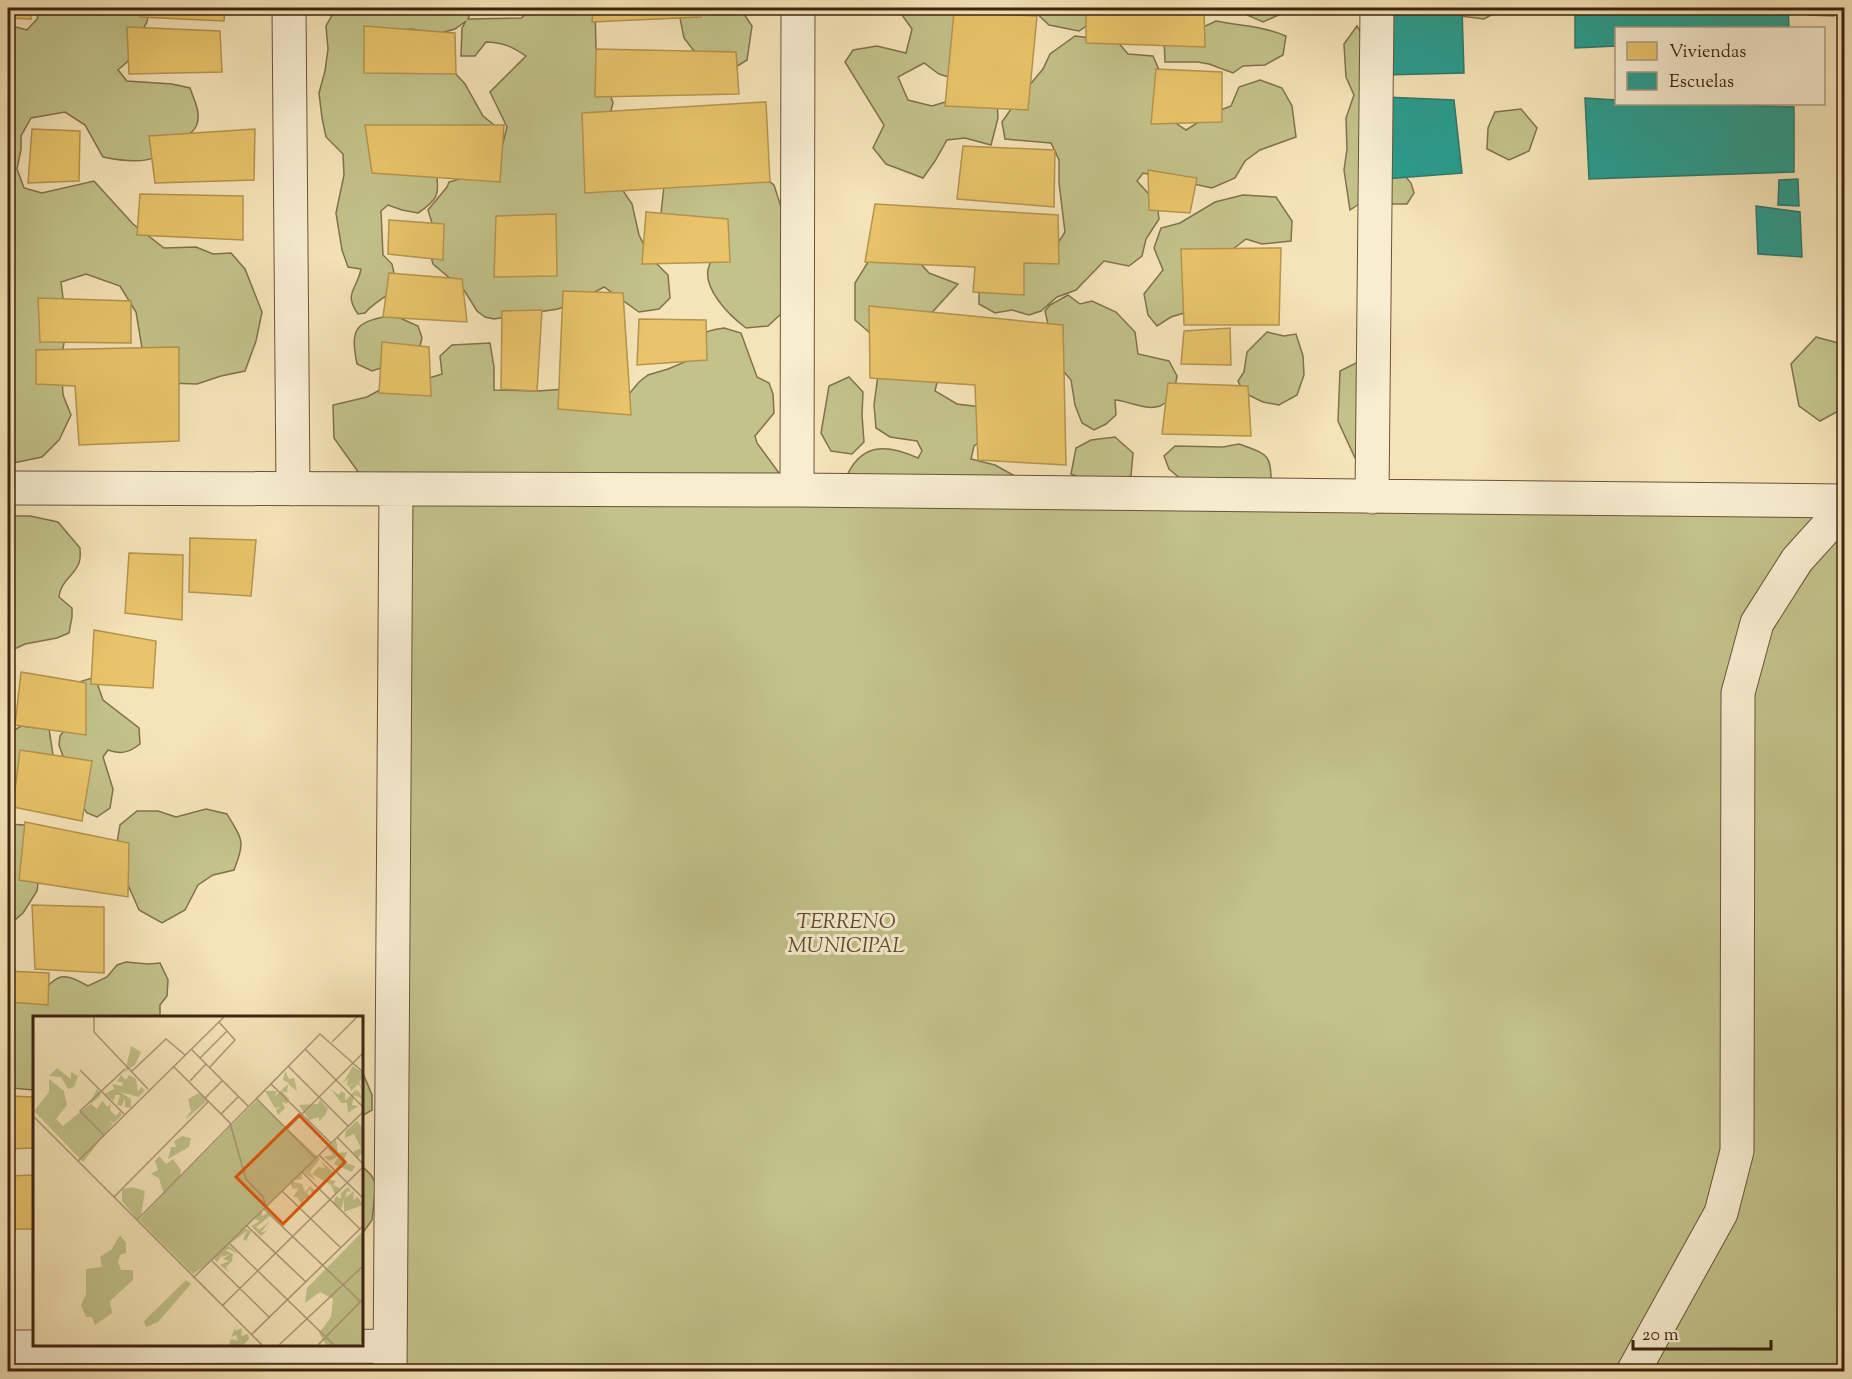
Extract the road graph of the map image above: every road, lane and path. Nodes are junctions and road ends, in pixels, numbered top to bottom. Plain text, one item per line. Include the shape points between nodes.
1 (289, 8) edge
2 (798, 8) edge
3 (1377, 8) edge
4 (8, 489) edge
5 (293, 489) junction
6 (396, 489) junction
7 (796, 490) junction
8 (1372, 497) junction
9 (1845, 501) edge
10 (1845, 508) edge
11 (8, 1347) edge
12 (390, 1359) edge
13 (1633, 1371) edge

1 - 5 street
2 - 7 street
3 - 8 street
4 - 5 street
5 - 6 street
6 - 7 street
6 - 12 street
7 - 8 street
8 - 9 street
10 - 13 street via 1797,560 1757,623 1738,693 1737,1151 1721,1213
11 - 12 street

